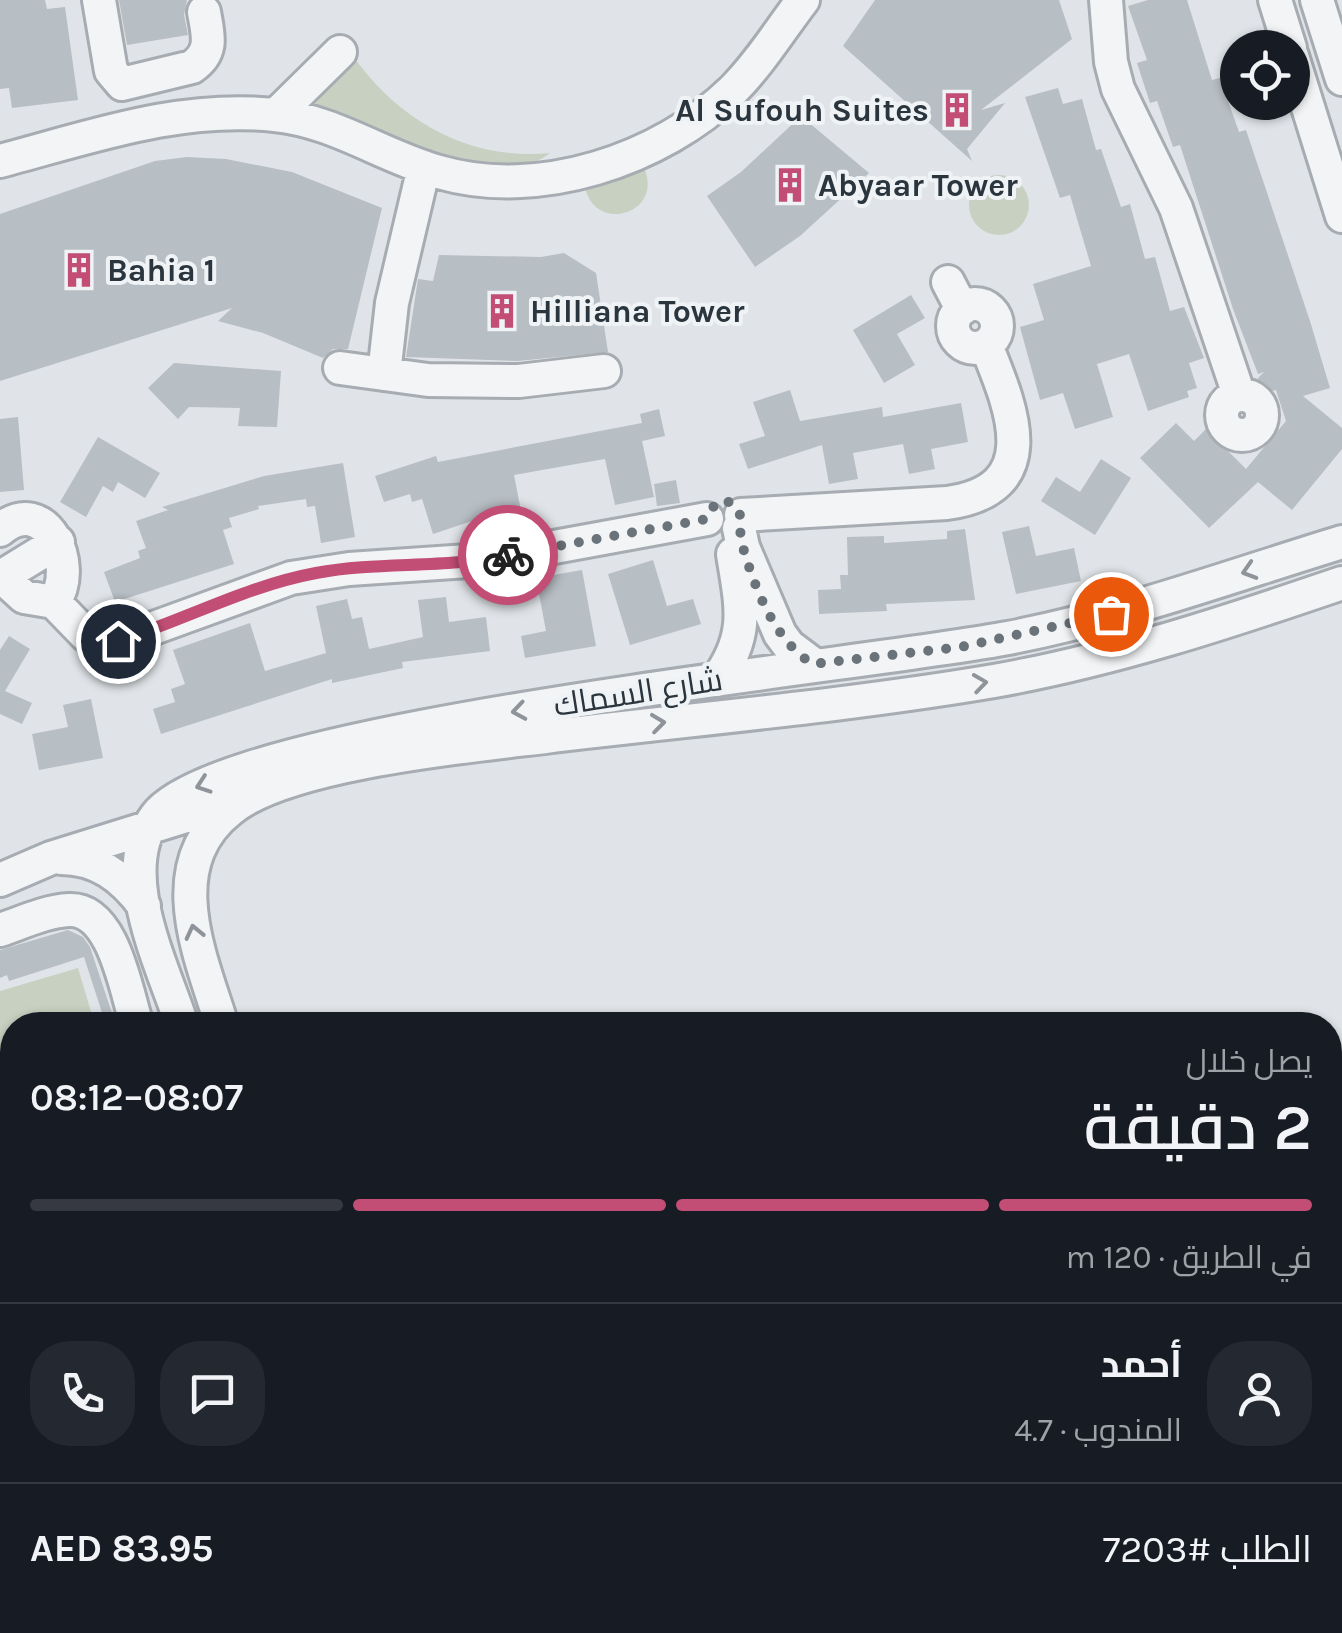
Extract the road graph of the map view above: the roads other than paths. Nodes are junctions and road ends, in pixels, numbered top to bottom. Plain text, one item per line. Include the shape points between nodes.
1 (99, 0) edge
2 (803, 0) edge
3 (1106, 0) edge
4 (1275, 0) edge
5 (1317, 0) edge
6 (198, 6) edge
7 (1284, 30) edge
8 (340, 52) dead end
9 (149, 66) dead end
10 (1342, 79) edge
11 (1310, 111) edge
12 (276, 114) junction
13 (0, 161) edge
14 (424, 167) junction
15 (1340, 202) edge
16 (955, 295) dead end
17 (340, 368) dead end
18 (604, 370) dead end
19 (384, 374) junction
20 (1240, 396) dead end
21 (729, 524) junction
22 (0, 530) edge
23 (58, 542) junction
24 (1342, 542) edge
25 (0, 576) edge
26 (1342, 583) edge
27 (54, 602) junction
28 (813, 664) junction
29 (717, 680) junction
30 (252, 795) junction
31 (148, 830) junction
32 (51, 858) junction
33 (0, 880) edge
34 (144, 908) junction
35 (0, 930) edge
36 (133, 1012) edge
37 (178, 1012) edge
38 (218, 1012) edge

1 - 6 street via 110,71 122,84 201,61 209,41
2 - 14 street via 734,89 678,134 580,174 494,180
3 - 20 street via 1118,89 1176,208
4 - 7 street
5 - 10 street
6 - 9 street via 196,46
8 - 12 street
11 - 15 street
12 - 13 street via 154,120
12 - 14 street via 339,129
14 - 19 street via 392,303
16 - 21 street via 959,341 972,348 986,345 1012,411 1015,443 1003,473 979,494 947,502
17 - 19 street
18 - 19 street via 519,382
21 - 27 street via 483,560 291,578 118,641 86,634
21 - 28 street via 780,634
21 - 29 street via 740,638
22 - 23 street via 18,519 36,521
23 - 25 street
23 - 27 street via 65,573
24 -> 28 street, شارع السماك via 1062,626 961,647
25 - 27 street via 24,597
30 -> 26 street, شارع السماك via 454,748 994,681 1121,653
28 - 29 street, شارع السماك
29 -> 31 street, شارع السماك via 484,717 267,764 188,789 164,806
30 - 31 street
38 -> 30 street, شارع السماك via 190,918 191,873 212,828
31 - 32 street
31 - 34 street via 138,859
32 - 33 street
32 - 34 street via 99,865 131,888
34 - 37 street
35 - 36 street via 69,910 93,917 109,937

